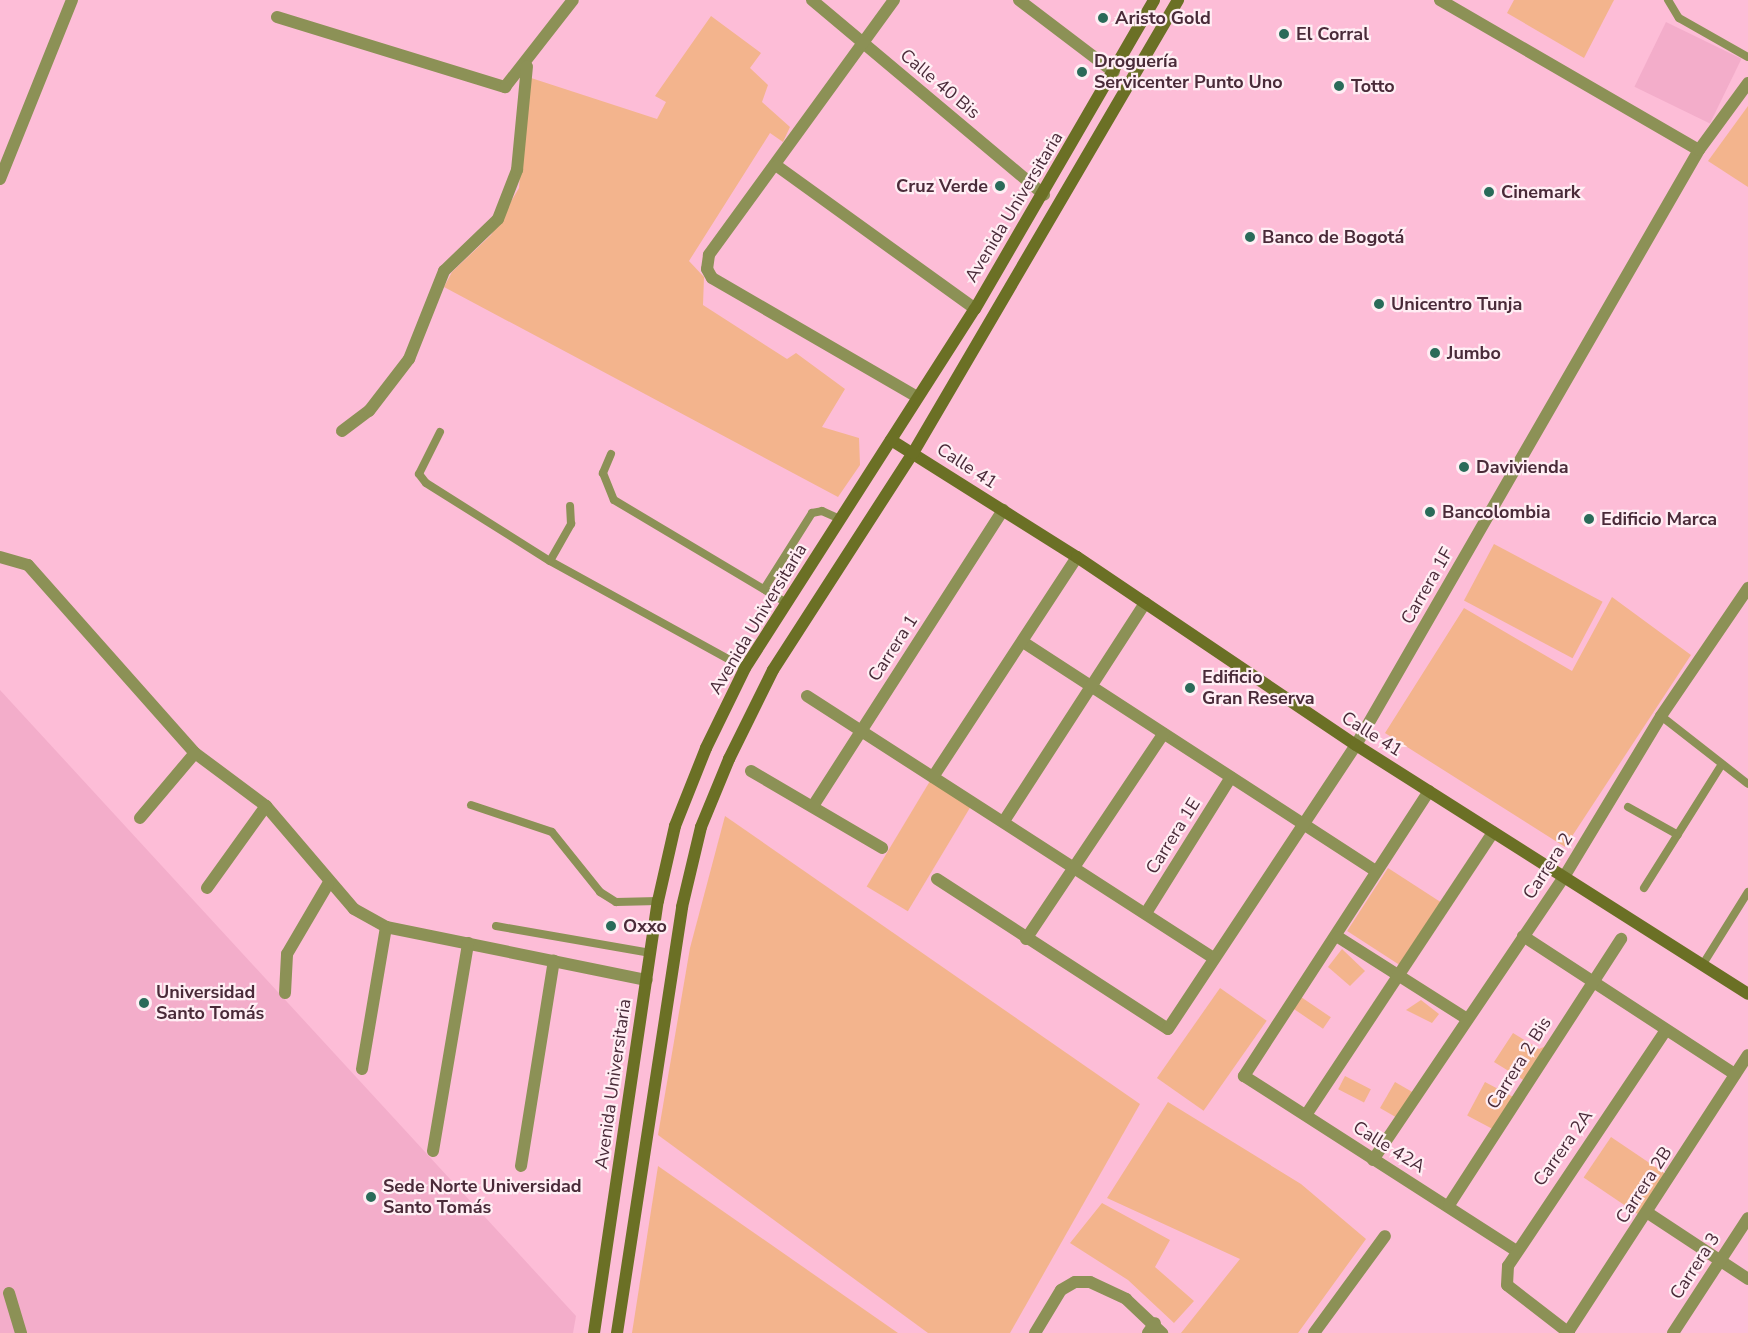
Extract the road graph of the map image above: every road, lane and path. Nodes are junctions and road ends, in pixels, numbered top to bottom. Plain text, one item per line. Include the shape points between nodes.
1 (72, 0) edge
2 (573, 0) edge
3 (812, 0) edge
4 (894, 0) edge
5 (1019, 0) edge
6 (1154, 0) edge
7 (1178, 0) edge
8 (1440, 0) edge
9 (1668, 0) edge
10 (277, 17) dead end
11 (862, 42) junction
12 (1748, 57) edge
13 (527, 66) junction
14 (1114, 72) junction
15 (1748, 83) edge
16 (1698, 150) junction
17 (777, 166) junction
18 (0, 179) edge
19 (1044, 195) junction
20 (975, 309) junction
21 (917, 397) junction
22 (342, 431) dead end
23 (440, 432) dead end
24 (891, 440) junction
25 (913, 453) junction
26 (611, 454) dead end
27 (570, 506) dead end
28 (1003, 510) junction
29 (840, 519) junction
30 (0, 556) edge
31 (1077, 557) junction
32 (550, 561) junction
33 (1748, 588) edge
34 (764, 589) junction
35 (785, 602) junction
36 (1145, 603) junction
37 (1023, 642) junction
38 (745, 668) junction
39 (1094, 686) junction
40 (807, 696) dead end
41 (1661, 716) junction
42 (862, 730) junction
43 (1163, 734) junction
44 (1356, 745) junction
45 (195, 753) junction
46 (1722, 764) junction
47 (751, 771) dead end
48 (933, 777) junction
49 (1231, 777) junction
50 (1748, 784) edge
51 (1429, 791) junction
52 (471, 805) dead end
53 (266, 806) junction
54 (813, 806) junction
55 (1628, 807) dead end
56 (141, 818) dead end
57 (1004, 821) junction
58 (1305, 824) junction
59 (1493, 832) junction
60 (1678, 835) junction
61 (882, 848) dead end
62 (1074, 870) junction
63 (1376, 871) junction
64 (1564, 877) junction
65 (937, 879) dead end
66 (328, 884) junction
67 (207, 888) dead end
68 (1644, 888) dead end
69 (1748, 892) edge
70 (658, 901) junction
71 (1146, 913) junction
72 (496, 926) dead end
73 (386, 927) junction
74 (1523, 936) junction
75 (1338, 937) junction
76 (1026, 939) junction
77 (1621, 939) dead end
78 (468, 943) junction
79 (651, 953) junction
80 (1214, 958) junction
81 (554, 961) junction
82 (1703, 964) junction
83 (1401, 976) junction
84 (1592, 978) junction
85 (647, 980) junction
86 (285, 993) dead end
87 (1748, 994) edge
88 (1467, 1019) junction
89 (1666, 1030) junction
90 (1748, 1055) edge
91 (362, 1069) dead end
92 (1735, 1074) junction
93 (1306, 1115) junction
94 (434, 1151) dead end
95 (1373, 1160) junction
96 (521, 1166) dead end
97 (1449, 1205) junction
98 (1648, 1212) junction
99 (1748, 1218) edge
100 (1385, 1236) dead end
101 (1515, 1250) junction
102 (1721, 1258) junction
103 (1748, 1279) edge
104 (9, 1293) dead end
105 (1155, 1330) edge
106 (21, 1333) edge
107 (594, 1333) edge
108 (618, 1333) edge
109 (1035, 1333) edge
110 (1314, 1333) edge
111 (1568, 1333) edge
112 (1673, 1333) edge

1 - 18 street
2 - 13 street
3 - 11 street, Calle 40 Bis
4 - 11 street
5 - 14 street
6 - 14 main road, Avenida Universitaria
7 - 25 main road, Avenida Universitaria
8 - 16 street
9 - 12 lane via 1679,18
10 - 13 street via 496,86 512,83
11 - 17 street
11 - 19 street, Calle 40 Bis
13 - 22 street via 517,170 498,219 444,271 409,359 369,411
14 - 19 main road, Avenida Universitaria
15 - 16 street, Carrera 1F
16 - 44 street, Carrera 1F
17 - 20 street
17 - 21 street via 709,255 707,269 712,278
19 - 20 main road, Avenida Universitaria
20 - 21 main road, Avenida Universitaria
21 - 24 main road, Avenida Universitaria
23 - 32 lane via 419,474 426,483
24 - 25 main road, Calle 41
24 - 29 main road, Avenida Universitaria
25 - 28 main road, Calle 41
25 - 108 main road, Avenida Universitaria via 773,670 701,827 682,907
26 - 34 lane via 603,473 614,500
27 - 32 lane via 571,524
28 - 31 main road, Calle 41
28 - 42 street, Carrera 1
29 - 34 lane via 812,513
29 - 35 main road, Avenida Universitaria
30 - 45 street via 28,565
31 - 36 main road, Calle 41
31 - 37 street
32 - 38 lane
33 - 41 street, Carrera 2
34 - 35 lane
35 - 38 main road, Avenida Universitaria
36 - 39 street
36 - 44 main road, Calle 41
37 - 39 street
37 - 48 street
38 - 70 main road, Avenida Universitaria via 675,826
39 - 43 street
39 - 57 street
40 - 42 street
41 - 46 lane
41 - 64 street, Carrera 2
42 - 48 street
42 - 54 street, Carrera 1
43 - 49 street
43 - 62 street
44 - 51 main road, Calle 41
44 - 58 street, Carrera 1F
45 - 53 street
45 - 56 street
46 - 50 lane
46 - 60 lane
47 - 54 street
48 - 57 street
49 - 58 street
49 - 71 street, Carrera 1E
51 - 59 main road, Calle 41
51 - 63 street
52 - 70 lane via 552,832 600,892 616,902
53 - 66 street
53 - 67 street
54 - 61 street
55 - 60 lane
57 - 62 street
58 - 63 street
58 - 80 street, Carrera 1F
59 - 64 main road, Calle 41
59 - 83 street
60 - 68 lane
62 - 71 street
62 - 76 street
63 - 75 street
64 - 74 street, Carrera 2
64 - 82 main road, Calle 41
65 - 76 street
66 - 73 street via 354,909
66 - 86 street via 287,954
69 - 82 lane
70 - 79 main road, Avenida Universitaria
71 - 80 street
72 - 79 lane
73 - 78 street
73 - 91 street
74 - 84 street
74 - 88 street, Carrera 2
75 - 83 street
75 - 93 street, Calle 42A via 1244,1076
76 - 80 street, Carrera 1F via 1168,1029
77 - 84 street, Carrera 2 Bis
78 - 81 street
78 - 94 street
79 - 85 main road, Avenida Universitaria
81 - 85 street
81 - 96 street
82 - 87 main road, Calle 41
83 - 88 street
83 - 93 street
84 - 89 street
84 - 97 street, Carrera 2 Bis
85 - 107 main road, Avenida Universitaria
88 - 95 street, Carrera 2
89 - 92 street
89 - 101 street, Carrera 2A
90 - 92 street, Carrera 2B
92 - 98 street, Carrera 2B
93 - 95 street, Calle 42A
95 - 97 street, Calle 42A
97 - 101 street, Calle 42A
98 - 102 street
98 - 111 street, Carrera 2B
99 - 102 street, Carrera 3
100 - 110 street
101 - 111 street, Carrera 2A via 1505,1277 1513,1290
102 - 103 street
102 - 112 street, Carrera 3
104 - 106 street
105 - 109 street via 1126,1299 1090,1282 1075,1282 1061,1290

